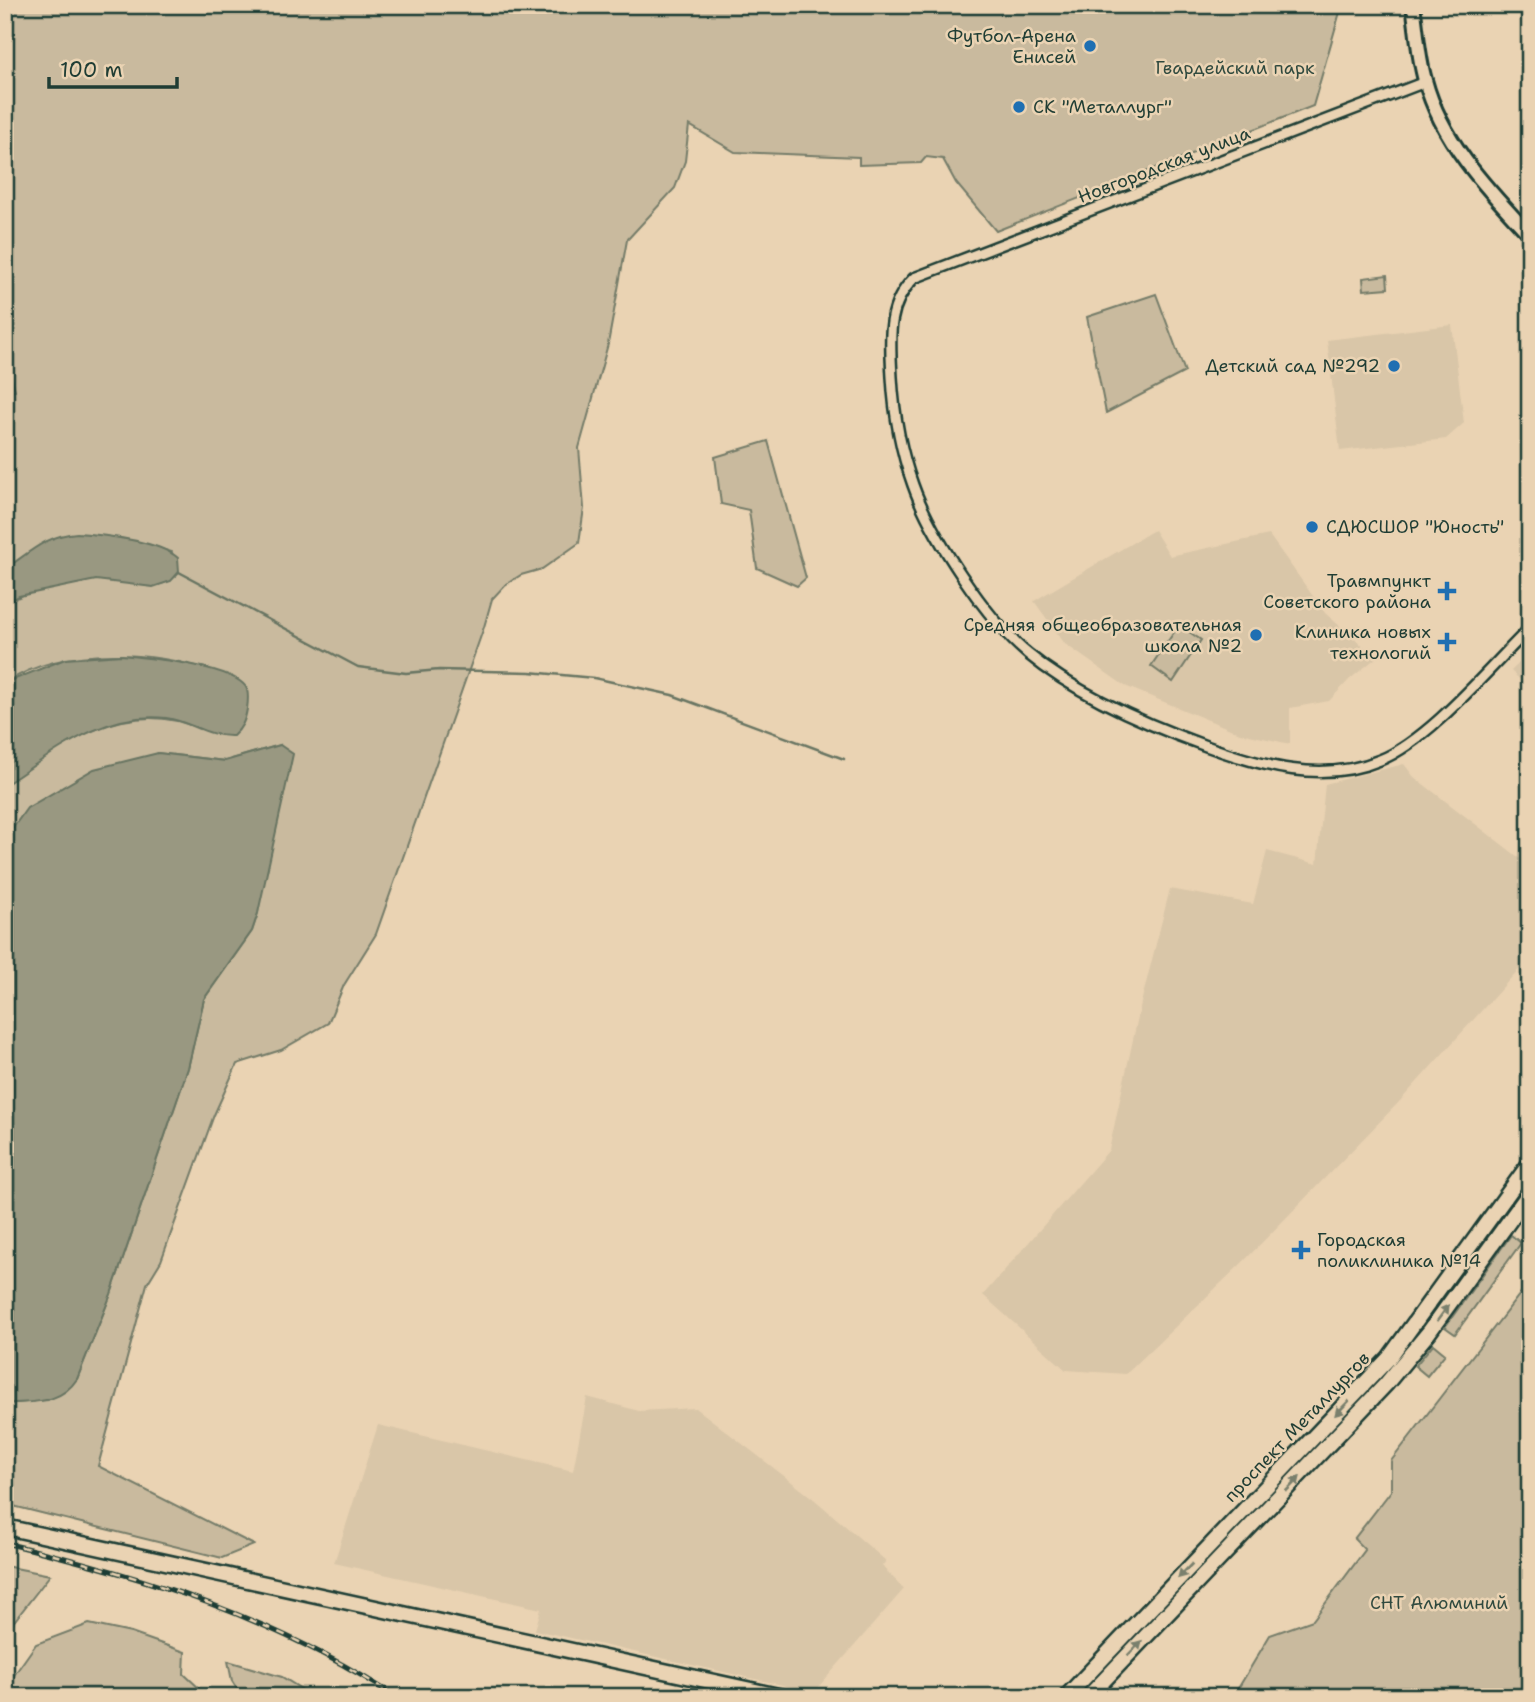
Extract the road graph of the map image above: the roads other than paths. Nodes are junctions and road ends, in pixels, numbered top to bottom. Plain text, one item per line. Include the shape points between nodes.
1 (1413, 5) edge
2 (1425, 82) junction
3 (1530, 235) edge
4 (1530, 628) edge
5 (1530, 1163) edge
6 (1530, 1192) edge
7 (5, 1527) edge
8 (1081, 1681) junction
9 (1090, 1695) edge
10 (783, 1697) edge
11 (1054, 1697) edge
12 (1066, 1697) edge

1 - 2 main road
2 - 3 main road via 1464,159
2 - 4 street, Новгородская улица via 914,278 896,303 890,337 897,413 913,487 980,601 1018,645 1055,674 1143,720 1232,755 1299,771 1329,772 1367,765 1395,753 1433,723
5 -> 8 main road, проспект Металлургов via 1389,1358
9 -> 6 main road, проспект Металлургов via 1387,1384
7 - 10 main road
8 - 11 main road
8 - 12 main road, проспект Металлургов

